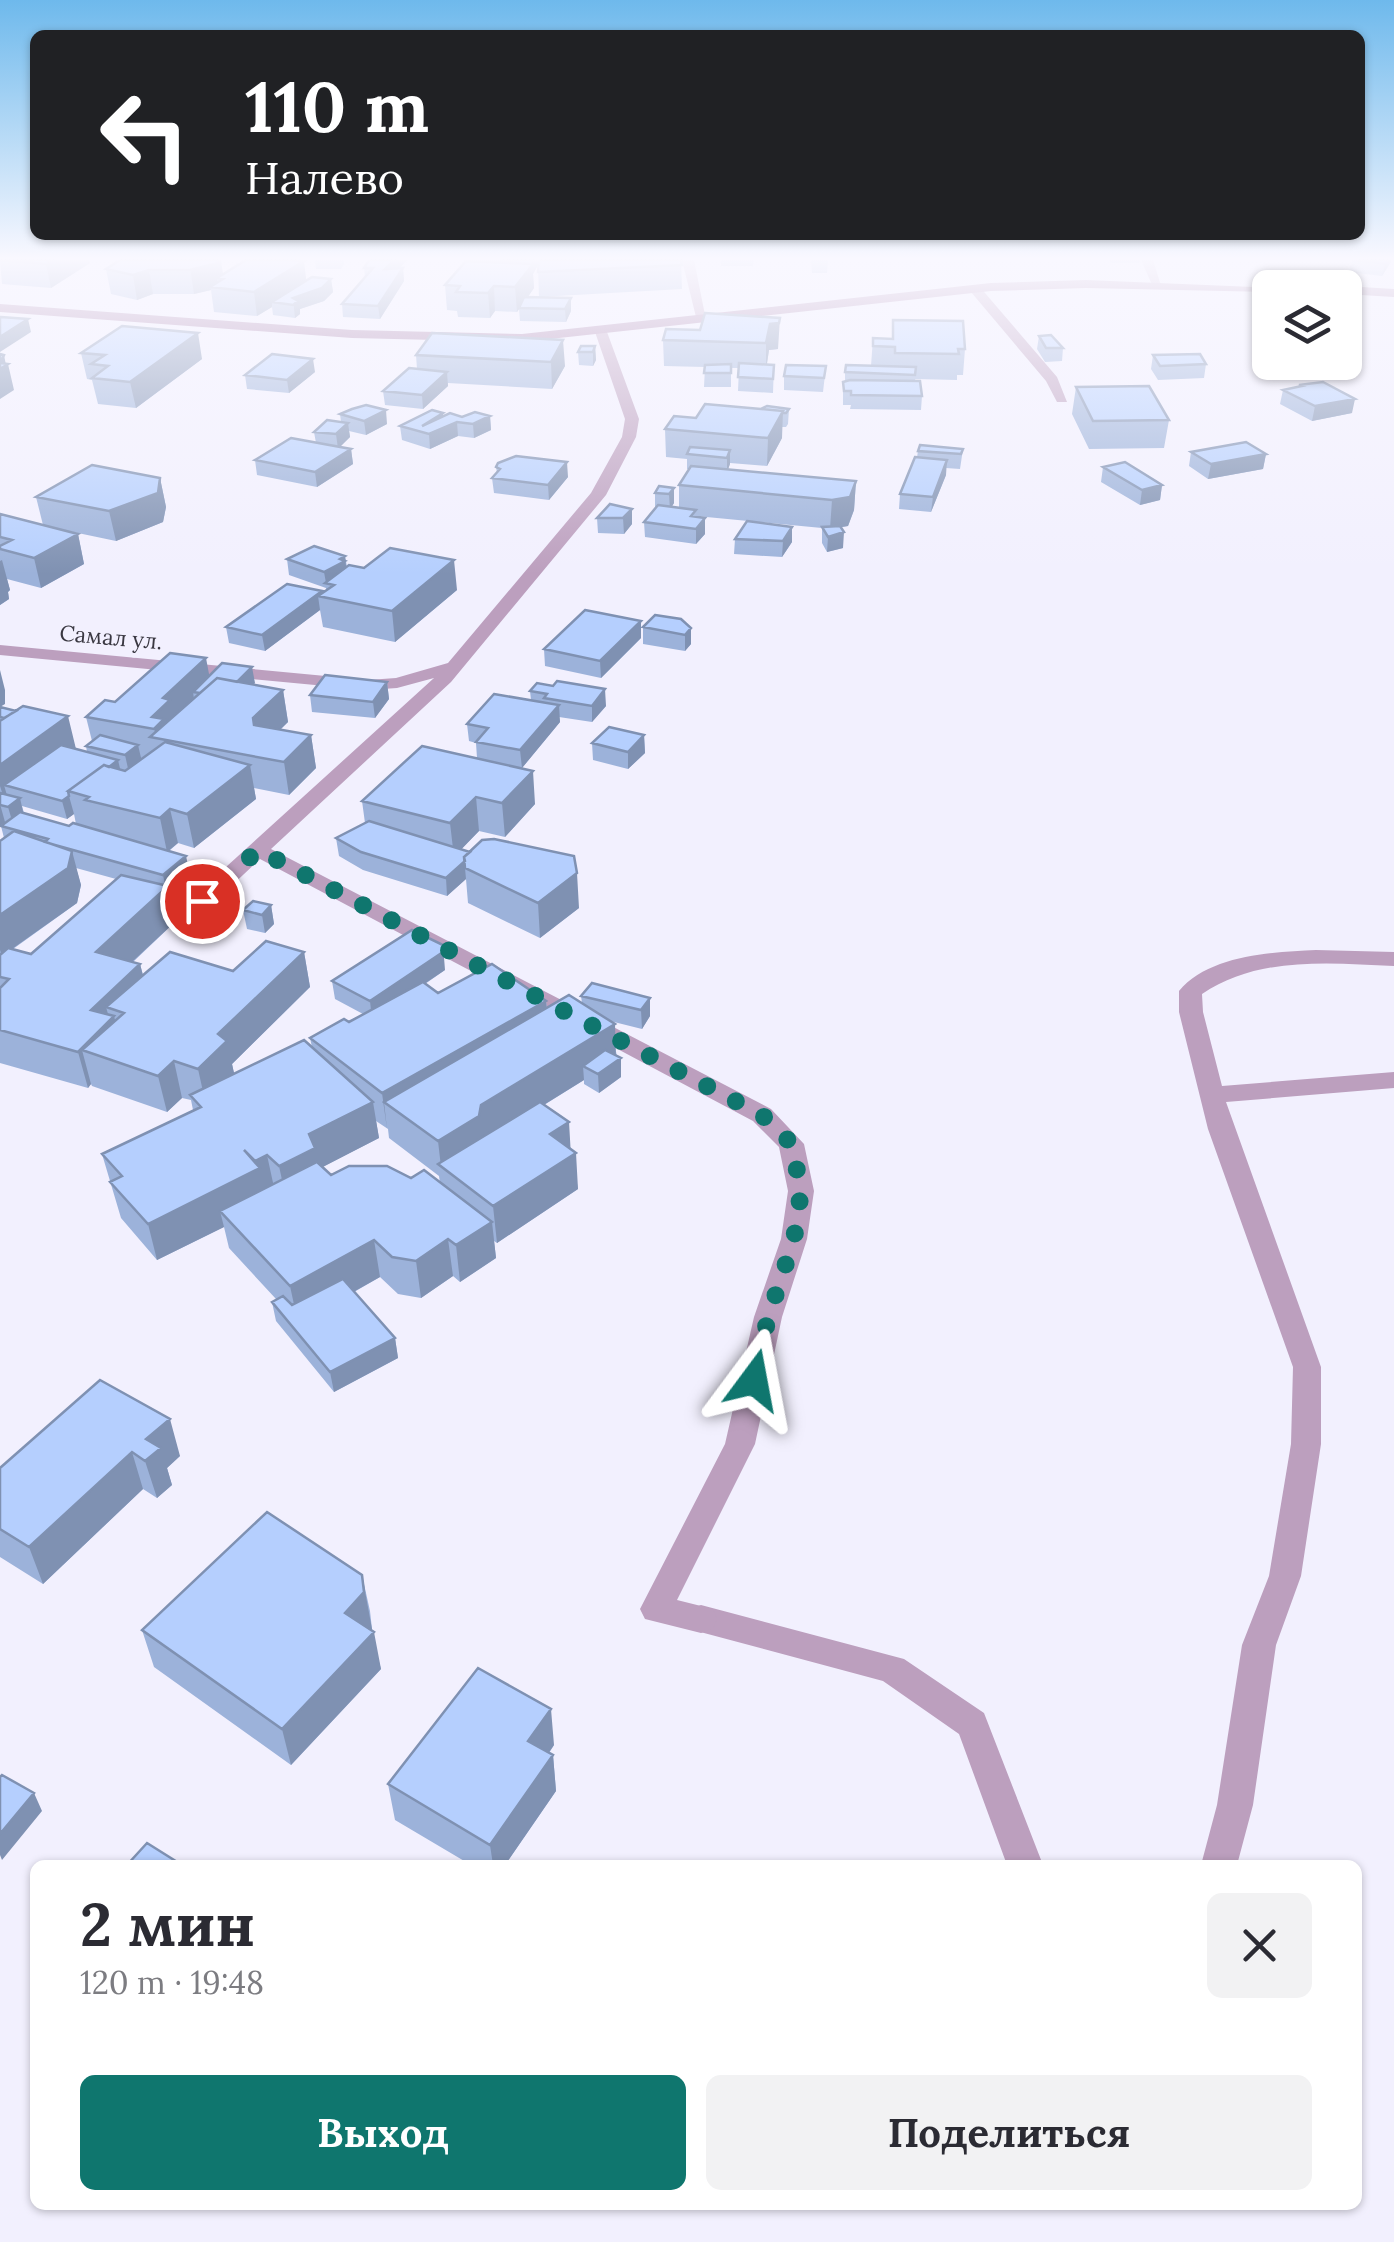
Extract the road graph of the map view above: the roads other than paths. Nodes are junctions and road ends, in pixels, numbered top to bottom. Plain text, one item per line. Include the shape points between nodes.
1 (614, 365) edge
2 (1039, 365) edge
3 (1062, 399) dead end
4 (0, 650) edge
5 (454, 666) junction
6 (258, 850) junction
7 (202, 901) dead end
8 (1394, 959) edge
9 (1394, 1080) edge
10 (1212, 1095) junction
11 (1023, 1860) edge
12 (1220, 1860) edge

1 - 5 street via 632,420 598,495
2 - 3 street
4 - 5 street, Самал ул. via 368,685
5 - 6 street
6 - 7 street
6 - 11 street via 762,1115 792,1144 801,1192 794,1239 768,1318 740,1444 656,1610 892,1669 972,1724
8 - 10 street via 1312,955 1206,977 1190,990 1191,1012
9 - 10 street
10 - 12 street via 1307,1368 1306,1444 1285,1576 1259,1644 1236,1805

